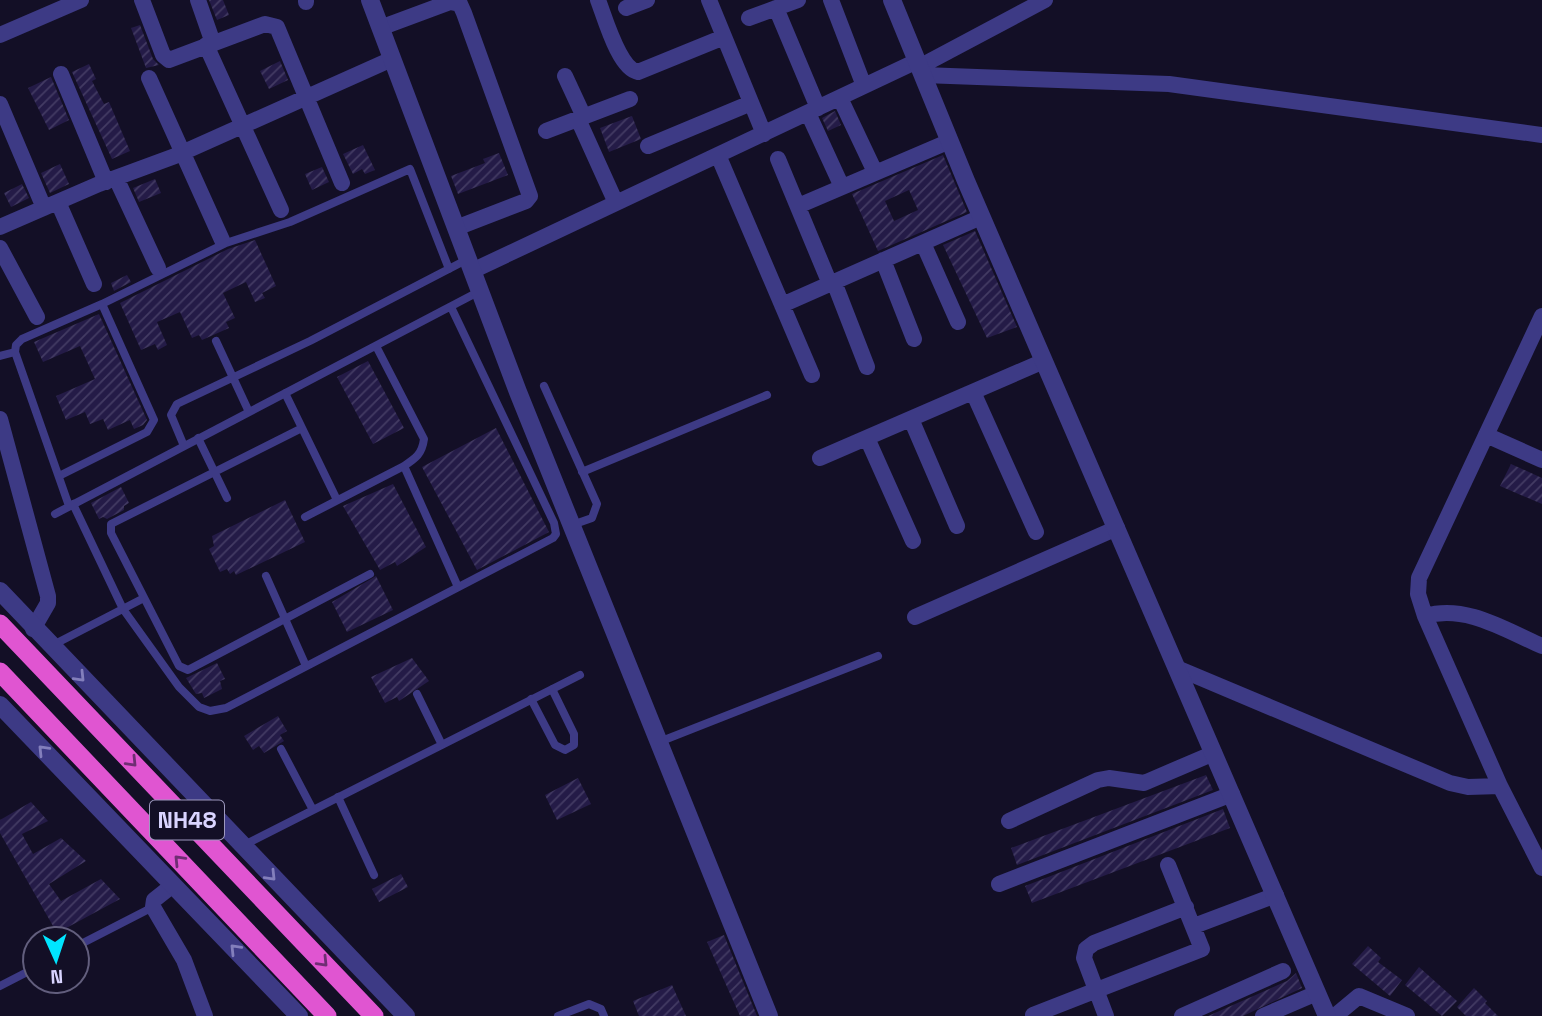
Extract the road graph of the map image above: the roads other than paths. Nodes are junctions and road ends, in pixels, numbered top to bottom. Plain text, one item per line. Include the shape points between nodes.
1 (80, 0) edge
2 (142, 0) edge
3 (198, 0) edge
4 (370, 0) edge
5 (598, 0) edge
6 (647, 0) edge
7 (709, 0) edge
8 (798, 0) edge
9 (831, 0) edge
10 (892, 0) edge
11 (1045, 0) edge
12 (626, 8) dead end
13 (776, 8) junction
14 (749, 18) dead end
15 (380, 28) junction
16 (0, 36) edge
17 (724, 37) junction
18 (210, 44) junction
19 (392, 59) junction
20 (920, 68) junction
21 (61, 74) dead end
22 (565, 76) dead end
23 (149, 78) dead end
24 (864, 86) junction
25 (305, 98) junction
26 (840, 98) junction
27 (630, 99) dead end
28 (751, 103) junction
29 (0, 104) edge
30 (813, 110) junction
31 (581, 118) junction
32 (243, 125) junction
33 (545, 131) dead end
34 (764, 134) junction
35 (1542, 135) edge
36 (950, 141) junction
37 (648, 146) dead end
38 (182, 153) junction
39 (718, 155) junction
40 (778, 159) dead end
41 (875, 172) junction
42 (111, 180) junction
43 (342, 183) dead end
44 (842, 187) junction
45 (616, 203) junction
46 (51, 205) junction
47 (798, 206) junction
48 (281, 210) dead end
49 (981, 217) junction
50 (0, 227) edge
51 (456, 228) junction
52 (222, 240) dead end
53 (923, 243) junction
54 (0, 248) edge
55 (883, 260) junction
56 (470, 265) junction
57 (158, 268) dead end
58 (449, 269) junction
59 (832, 283) junction
60 (94, 284) dead end
61 (480, 292) junction
62 (102, 304) junction
63 (782, 305) junction
64 (451, 307) junction
65 (37, 317) dead end
66 (1542, 318) edge
67 (958, 322) dead end
68 (914, 339) dead end
69 (216, 341) dead end
70 (376, 346) junction
71 (15, 352) junction
72 (0, 356) edge
73 (1044, 361) junction
74 (867, 367) dead end
75 (812, 375) dead end
76 (233, 378) junction
77 (544, 386) dead end
78 (974, 392) junction
79 (285, 393) junction
80 (767, 395) dead end
81 (248, 412) junction
82 (0, 419) edge
83 (911, 419) junction
84 (302, 428) junction
85 (1486, 435) junction
86 (198, 438) junction
87 (867, 438) junction
88 (184, 446) junction
89 (820, 458) dead end
90 (1542, 460) edge
91 (404, 466) junction
92 (214, 470) junction
93 (582, 472) junction
94 (59, 476) junction
95 (227, 498) dead end
96 (337, 500) junction
97 (71, 505) junction
98 (55, 514) dead end
99 (305, 517) dead end
100 (572, 525) junction
101 (957, 526) dead end
102 (1117, 528) junction
103 (1036, 532) dead end
104 (912, 541) dead end
105 (370, 574) dead end
106 (266, 576) dead end
107 (458, 587) junction
108 (0, 591) edge
109 (144, 598) junction
110 (123, 609) junction
111 (915, 617) dead end
112 (1425, 617) junction
113 (285, 619) junction
114 (0, 624) edge
115 (33, 629) junction
116 (50, 646) junction
117 (1542, 646) edge
118 (878, 656) dead end
119 (306, 666) junction
120 (1177, 668) junction
121 (0, 672) edge
122 (580, 675) dead end
123 (552, 689) junction
124 (417, 694) dead end
125 (531, 699) junction
126 (0, 705) edge
127 (659, 742) junction
128 (442, 744) junction
129 (281, 749) dead end
130 (1214, 753) junction
131 (1500, 786) junction
132 (1232, 794) junction
133 (338, 797) junction
134 (313, 810) junction
135 (1009, 821) dead end
136 (242, 846) junction
137 (1168, 865) dead end
138 (1542, 867) edge
139 (374, 875) dead end
140 (999, 884) dead end
141 (173, 885) junction
142 (1276, 895) junction
143 (153, 907) junction
144 (1186, 907) junction
145 (1194, 926) junction
146 (91, 939) edge
147 (1283, 971) dead end
148 (21, 975) edge
149 (0, 986) edge
150 (1096, 991) junction
151 (1317, 993) junction
152 (1033, 1015) edge
153 (205, 1016) edge
154 (299, 1016) edge
155 (327, 1016) edge
156 (374, 1016) edge
157 (406, 1016) edge
158 (558, 1016) edge
159 (604, 1016) edge
160 (769, 1016) edge
161 (1106, 1016) edge
162 (1182, 1016) edge
163 (1263, 1016) edge
164 (1327, 1016) edge
165 (1335, 1016) edge
166 (1407, 1016) edge

1 - 16 street
2 - 18 street via 166,59
3 - 18 street
4 - 15 street
5 - 17 street via 622,61 632,71
6 - 12 street
7 - 17 street
8 - 13 street
9 - 24 street
10 - 20 street
11 - 20 street
13 - 14 street
13 - 30 street
15 - 19 street
15 - 51 street via 450,2 460,4 464,13 530,196
17 - 28 street
18 - 25 street via 271,24 280,32
18 - 32 street
19 - 25 street
19 - 51 street
20 - 24 street
20 - 35 street via 1169,84
20 - 36 street
21 - 42 street
22 - 31 street
23 - 38 street
24 - 26 street
25 - 32 street
25 - 43 street
26 - 30 street
26 - 41 street
27 - 31 street
28 - 34 street
28 - 37 street
29 - 46 street
30 - 34 street
30 - 44 street
31 - 33 street
31 - 45 street
32 - 38 street
32 - 48 street
34 - 39 street
36 - 41 street
36 - 49 street
38 - 42 street
38 - 52 street
39 - 45 street
39 - 63 street
40 - 47 street
41 - 44 street
42 - 46 street
42 - 57 street
44 - 47 street
45 - 56 street
46 - 50 street
46 - 60 street
47 - 59 street
49 - 53 street
49 - 73 street
51 - 56 street
53 - 55 street
53 - 67 street
54 - 65 street
55 - 59 street
55 - 68 street
56 - 58 lane
56 - 61 street
58 - 62 lane via 410,169 290,222 226,243
58 - 76 lane
59 - 63 street
59 - 74 street
61 - 64 lane
61 - 100 street
62 - 71 lane via 22,339
62 - 94 lane via 155,420 147,432
63 - 75 street
64 - 70 lane
64 - 107 lane via 556,528 553,538
66 - 85 street
69 - 76 lane
70 - 79 lane
70 - 91 lane via 424,439 419,456
71 - 72 lane
71 - 94 lane
73 - 78 street
73 - 102 street
76 - 81 lane
76 - 88 lane via 172,409
77 - 93 lane
78 - 83 street
78 - 103 street
79 - 81 lane
79 - 84 lane
80 - 93 lane
81 - 86 lane
82 - 115 street via 48,599
83 - 87 street
83 - 101 street
84 - 92 lane
84 - 96 lane
85 - 90 street
85 - 112 street via 1419,578
86 - 88 lane
86 - 92 lane
87 - 89 street
87 - 104 street
88 - 97 lane
91 - 96 lane
91 - 107 lane
92 - 95 lane
92 - 109 lane via 110,526
93 - 100 lane via 596,512
94 - 97 lane
96 - 99 lane
97 - 98 lane
97 - 110 lane
100 - 127 street
102 - 111 street
102 - 120 street
105 - 113 lane
106 - 113 lane
107 - 119 lane
108 - 115 street
109 - 110 lane
109 - 113 lane via 179,666 188,670
110 - 116 lane
110 - 119 lane via 179,687 210,711 226,708
112 - 117 street via 1468,615
112 - 131 street
113 - 119 lane
114 -> 156 highway, NH48
115 - 116 street
116 -> 136 street
118 - 127 lane
120 - 130 street
120 - 131 street via 1450,783
155 -> 121 highway, NH48
122 - 123 lane
123 - 125 lane
123 - 125 lane via 574,734 574,745 565,750 555,745
124 - 128 lane
125 - 128 lane
141 -> 126 street
127 - 160 street
128 - 133 lane
129 - 134 lane
130 - 132 street
130 - 135 street via 1144,783 1098,780
131 - 138 street
132 - 140 street
132 - 142 street
133 - 134 lane
133 - 139 lane
134 - 136 lane
136 -> 157 street
137 - 144 street
141 - 143 street via 154,900
154 -> 141 street
142 - 145 street
142 - 151 street
143 - 146 lane
143 - 153 street via 184,960
144 - 145 street
144 - 150 street via 1086,949 1084,958
145 - 150 street via 1202,949 1196,954
147 - 162 street
148 - 149 lane
150 - 152 street
150 - 161 street
151 - 163 street
151 - 164 street
158 - 159 lane via 589,1004 601,1009
165 - 166 street via 1359,996

